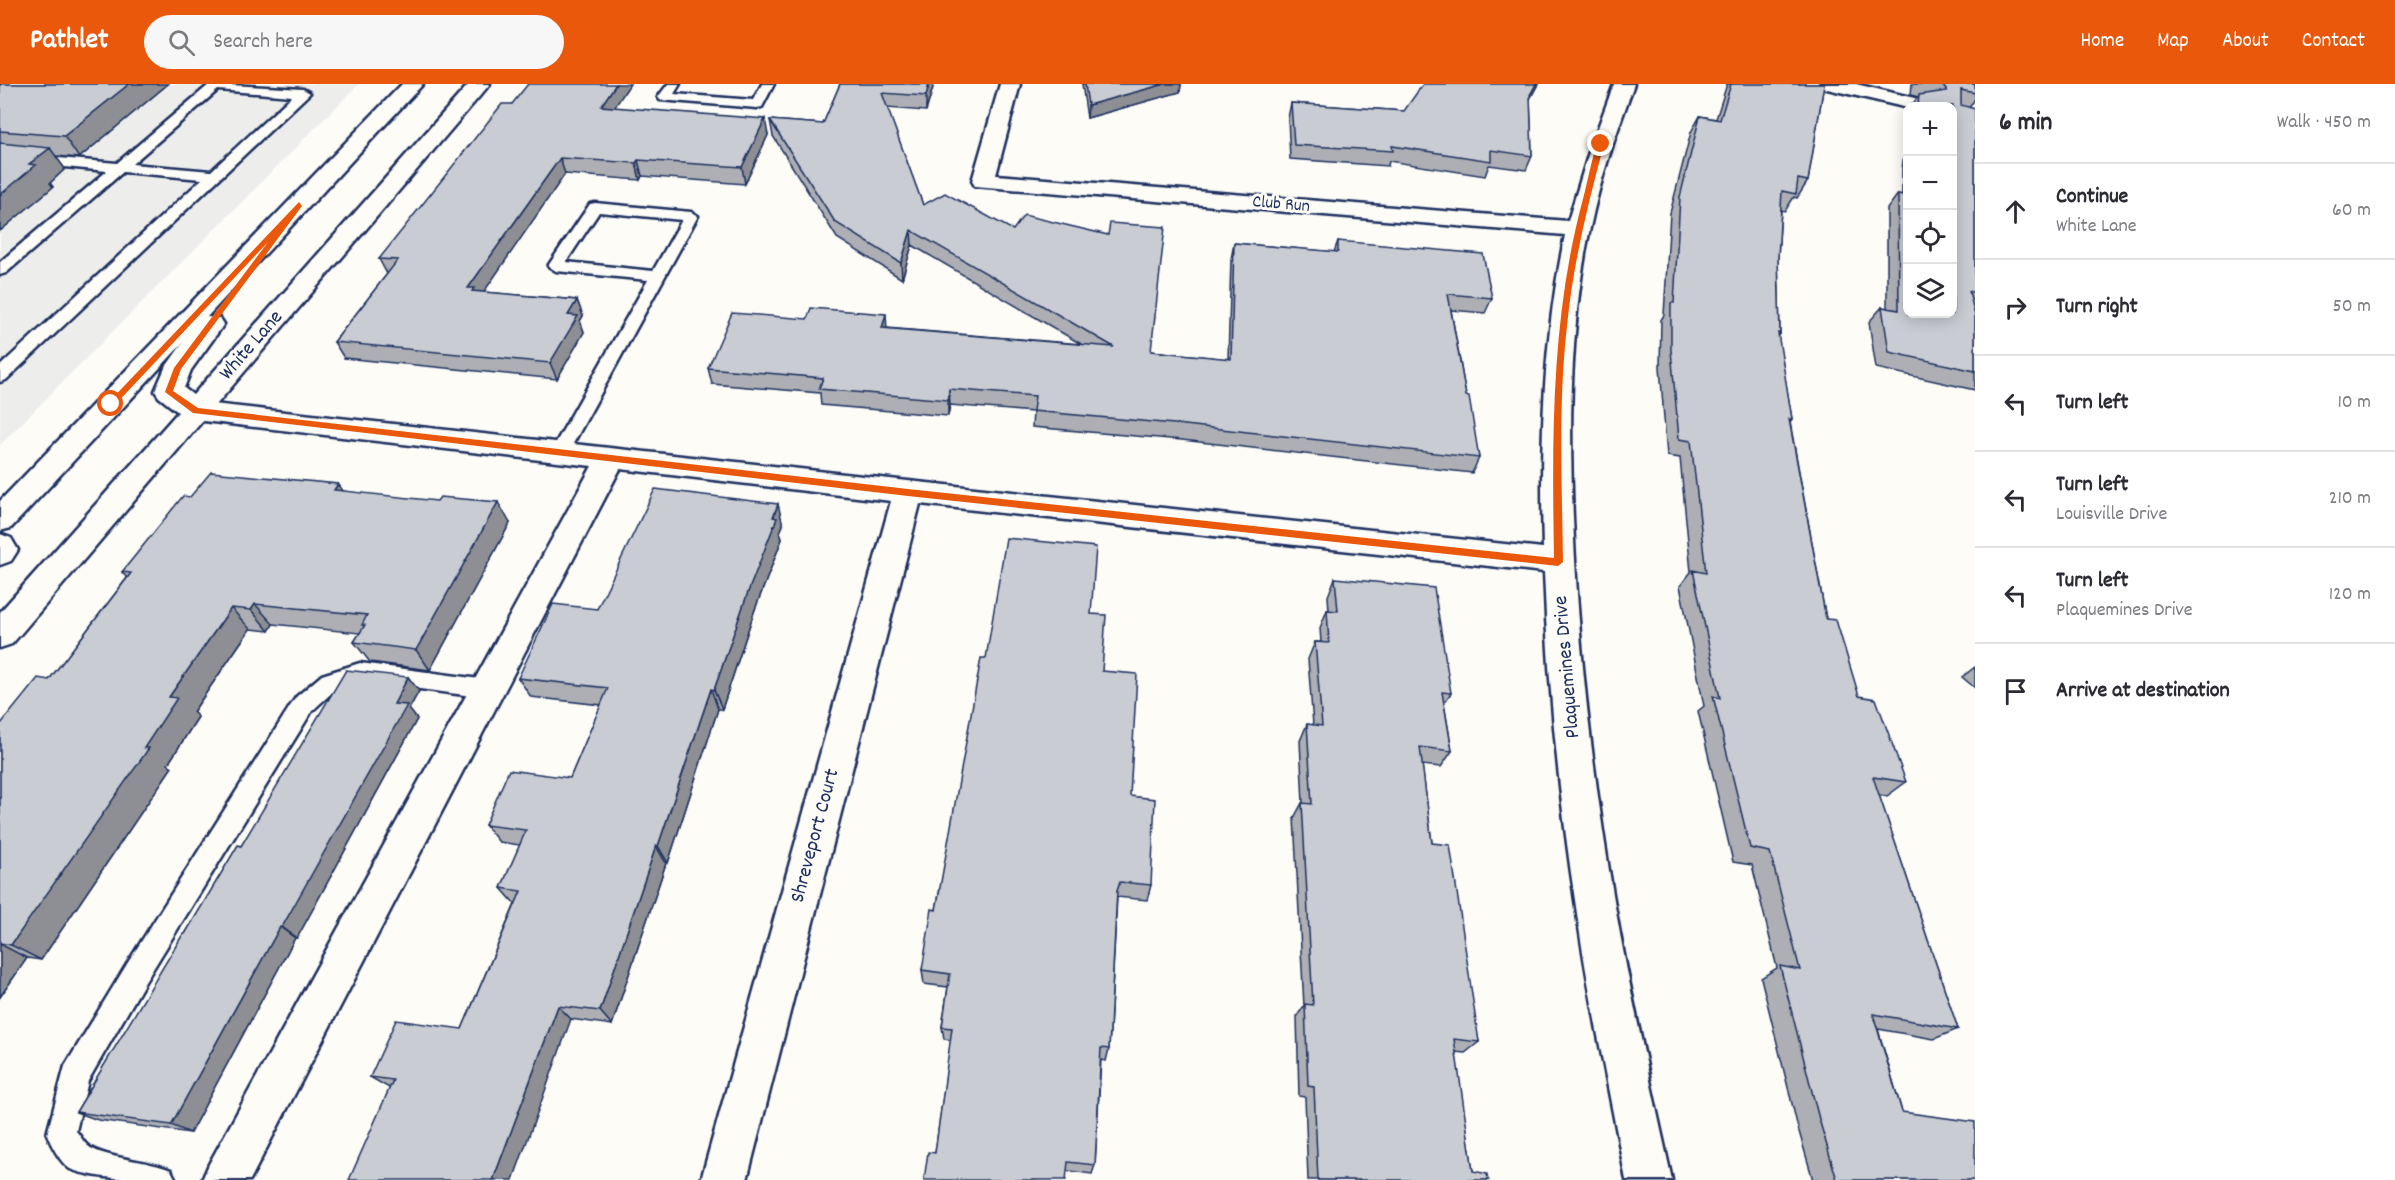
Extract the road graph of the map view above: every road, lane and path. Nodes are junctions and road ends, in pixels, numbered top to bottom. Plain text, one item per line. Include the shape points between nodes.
1 (413, 84) edge
2 (480, 84) edge
3 (674, 84) edge
4 (768, 84) edge
5 (1010, 84) edge
6 (1624, 84) edge
7 (1830, 84) edge
8 (1907, 102) edge
9 (0, 157) edge
10 (120, 168) junction
11 (216, 176) junction
12 (299, 204) junction
13 (1578, 229) junction
14 (0, 270) edge
15 (657, 276) junction
16 (0, 376) edge
17 (195, 411) junction
18 (560, 453) junction
19 (611, 459) junction
20 (908, 492) junction
21 (4, 512) edge
22 (0, 546) edge
23 (0, 554) edge
24 (1558, 562) junction
25 (0, 635) edge
26 (487, 690) junction
27 (161, 1180) edge
28 (225, 1180) edge
29 (724, 1180) edge
30 (1649, 1180) edge

1 - 12 street
2 - 17 street, White Lane
3 - 4 lane via 665,97 758,104
5 - 13 street, Club Run via 983,181
6 - 13 street, Plaquemines Drive via 1601,144
7 - 8 street
9 - 10 lane
10 - 11 lane
10 - 11 lane via 215,86 303,93
10 - 14 lane
11 - 16 lane
12 - 17 street via 178,368 169,392
12 - 21 street
13 - 24 street, Plaquemines Drive via 1563,326 1557,439
15 - 15 lane via 691,216 595,207 556,266
15 - 18 lane
17 - 18 street
17 - 25 street, White Lane
18 - 19 street
19 - 20 street
19 - 26 street
20 - 24 street
20 - 29 street, Shreveport Court
22 - 23 street
24 - 30 street, Plaquemines Drive via 1567,681 1595,906
26 - 27 lane via 360,672 330,681 304,704 75,1076 61,1134 79,1158
26 - 28 street

